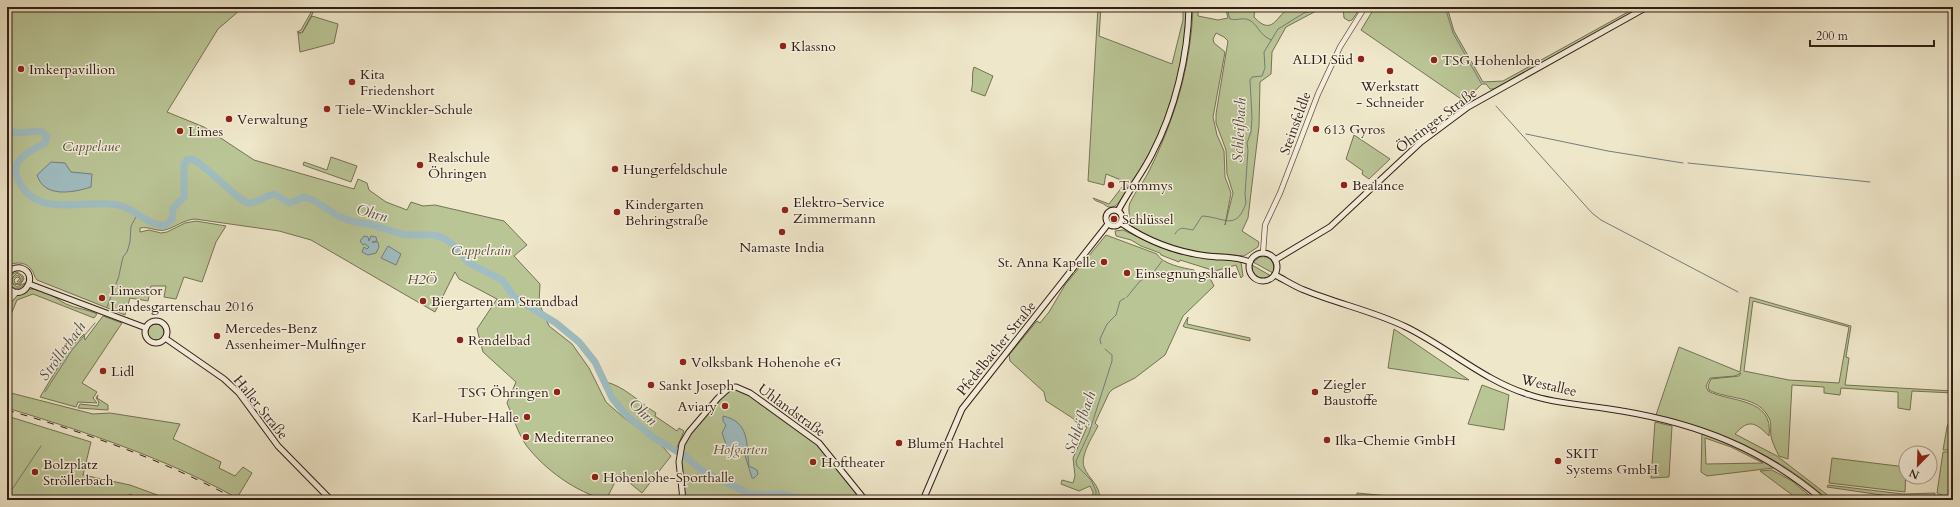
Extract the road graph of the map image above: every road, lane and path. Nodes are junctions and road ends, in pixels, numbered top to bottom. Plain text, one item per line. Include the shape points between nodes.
1 (1189, 7) edge
2 (1365, 7) edge
3 (1646, 7) edge
4 (1118, 211) junction
5 (1121, 223) junction
6 (1108, 224) junction
7 (1262, 253) junction
8 (1275, 260) junction
9 (1250, 262) junction
10 (7, 274) edge
11 (1275, 275) junction
12 (29, 284) junction
13 (8, 288) edge
14 (17, 292) junction
15 (8, 302) edge
16 (146, 328) junction
17 (165, 338) junction
18 (331, 500) edge
19 (683, 500) edge
20 (865, 500) edge
21 (923, 500) edge
22 (1823, 500) edge

1 - 4 main road via 1180,76 1168,115 1152,153
2 - 7 street, Steinsfeldle via 1340,47 1318,94 1265,225
3 - 8 main road, Öhringer Straße via 1468,107 1421,142 1330,227
4 - 5 main road via 1122,216
4 - 6 main road via 1112,210 1107,213 1105,218
5 - 6 main road via 1113,227
5 - 9 main road via 1141,236 1172,249 1189,254 1232,257
6 - 21 main road, Pfedelbacher Straße via 965,406
7 - 8 main road
7 - 9 main road
8 - 11 main road
9 - 11 main road via 1250,272 1255,279 1265,282
10 - 12 main road via 13,268 21,268 27,272
11 - 22 main road, Westallee via 1304,290 1380,315 1407,328 1506,387 1550,400 1655,417 1721,437 1785,471
12 - 14 main road via 25,290
12 - 16 main road
13 - 14 main road
13 - 15 street
14 - 15 street
16 - 17 main road via 146,335 152,342 161,342
16 - 17 main road via 150,323 161,322 166,329
17 - 18 main road, Haller Straße via 224,379 239,393 278,446
19 - 20 main road, Uhlandstraße via 679,457 681,447 703,414 729,388 736,387 750,393 826,450

